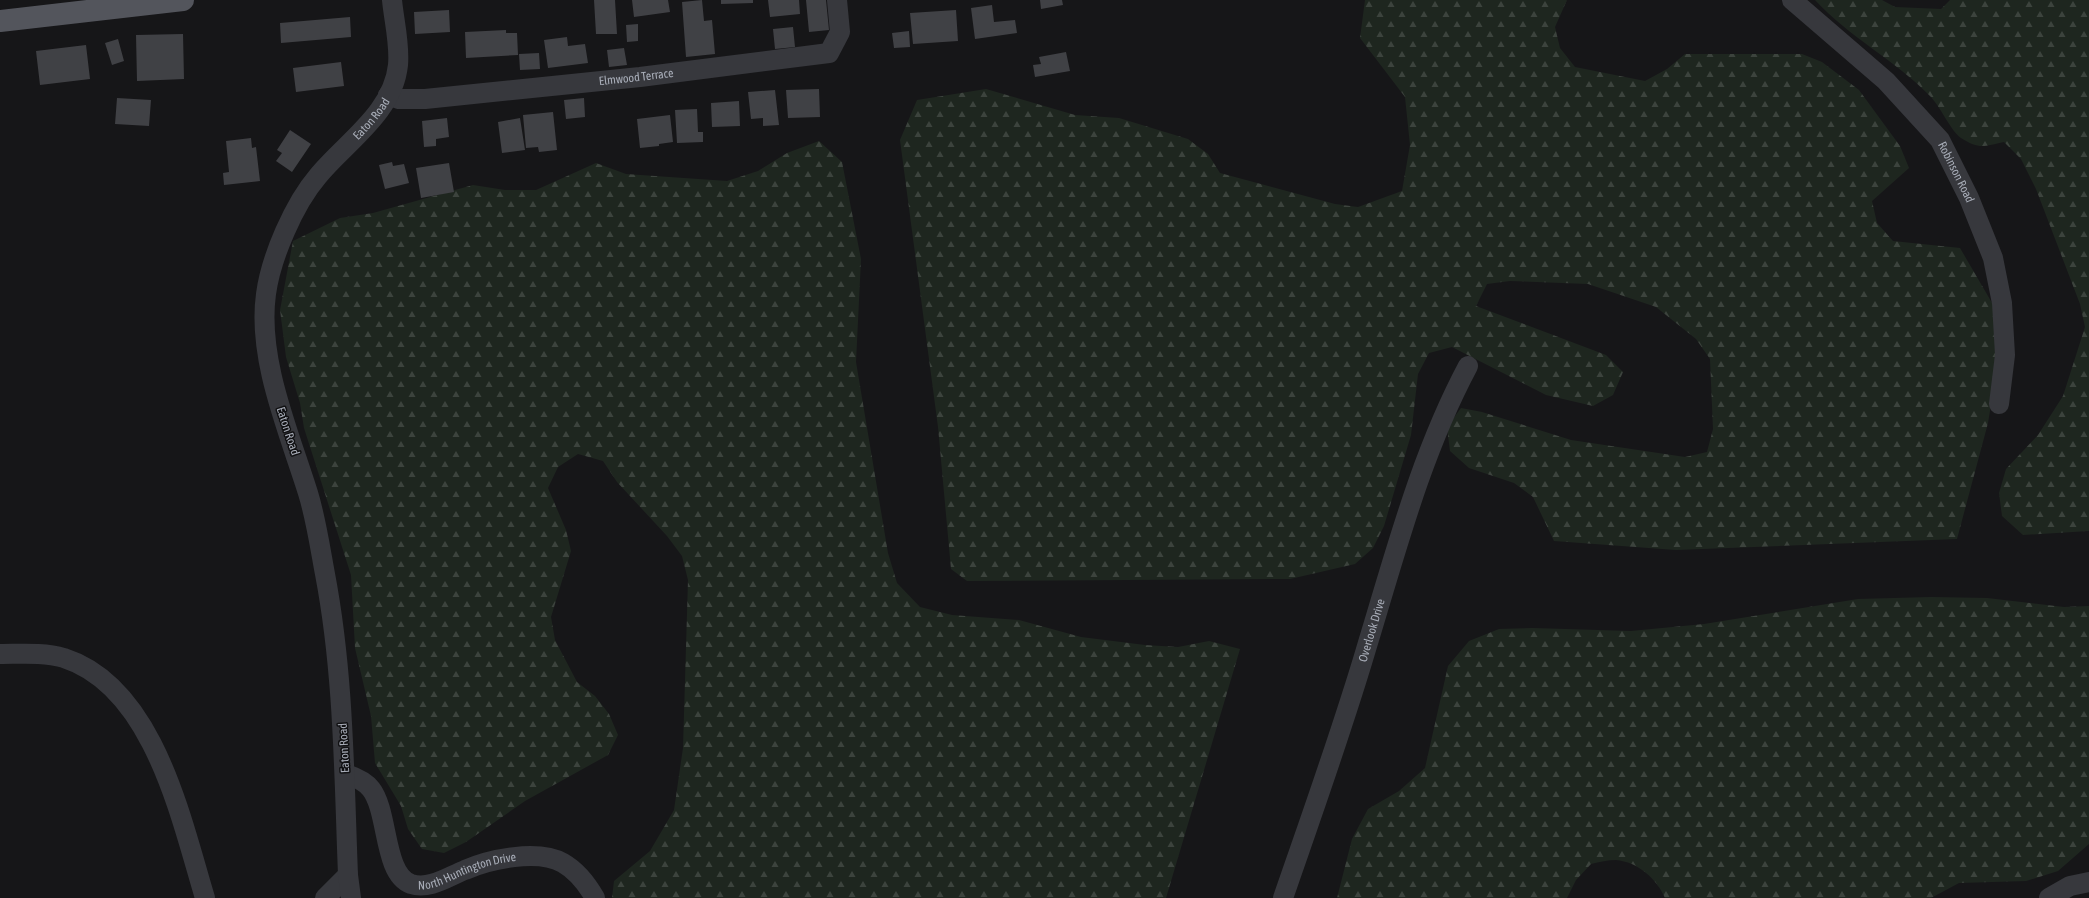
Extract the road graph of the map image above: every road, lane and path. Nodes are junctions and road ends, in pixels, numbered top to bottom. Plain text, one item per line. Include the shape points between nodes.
1 (182, 0) edge
2 (392, 0) edge
3 (837, 0) edge
4 (1792, 0) edge
5 (0, 21) edge
6 (388, 95) junction
7 (1468, 366) dead end
8 (1999, 404) dead end
9 (0, 654) edge
10 (346, 774) junction
11 (348, 875) junction
12 (2089, 882) edge
13 (205, 898) edge
14 (325, 898) edge
15 (351, 898) edge
16 (595, 898) edge
17 (1283, 898) edge
18 (2049, 898) edge

1 - 5 main road
2 - 6 street, Eaton Road via 398,64
3 - 6 street, Elmwood Terrace via 840,32 829,53 640,77 425,99 399,99
4 - 8 street, Robinson Road via 1886,81 1940,140 1969,198 1993,258 2002,303 2005,355
6 - 10 street, Eaton Road via 369,125 317,177 302,200 282,242 266,294 268,353 278,399 309,496 326,578 342,701
7 - 17 street, Overlook Drive via 1451,398 1415,492 1367,648
9 - 13 street via 39,654 63,658 86,668 105,682 122,700 151,739 170,783
10 - 11 street, Eaton Road
10 - 16 street, North Huntington Drive via 364,782 371,789 383,817 397,873 410,884 428,885 466,869 510,858 547,858 562,862 574,870
11 - 14 street
11 - 15 street, Eaton Road
12 - 18 street via 2070,886

